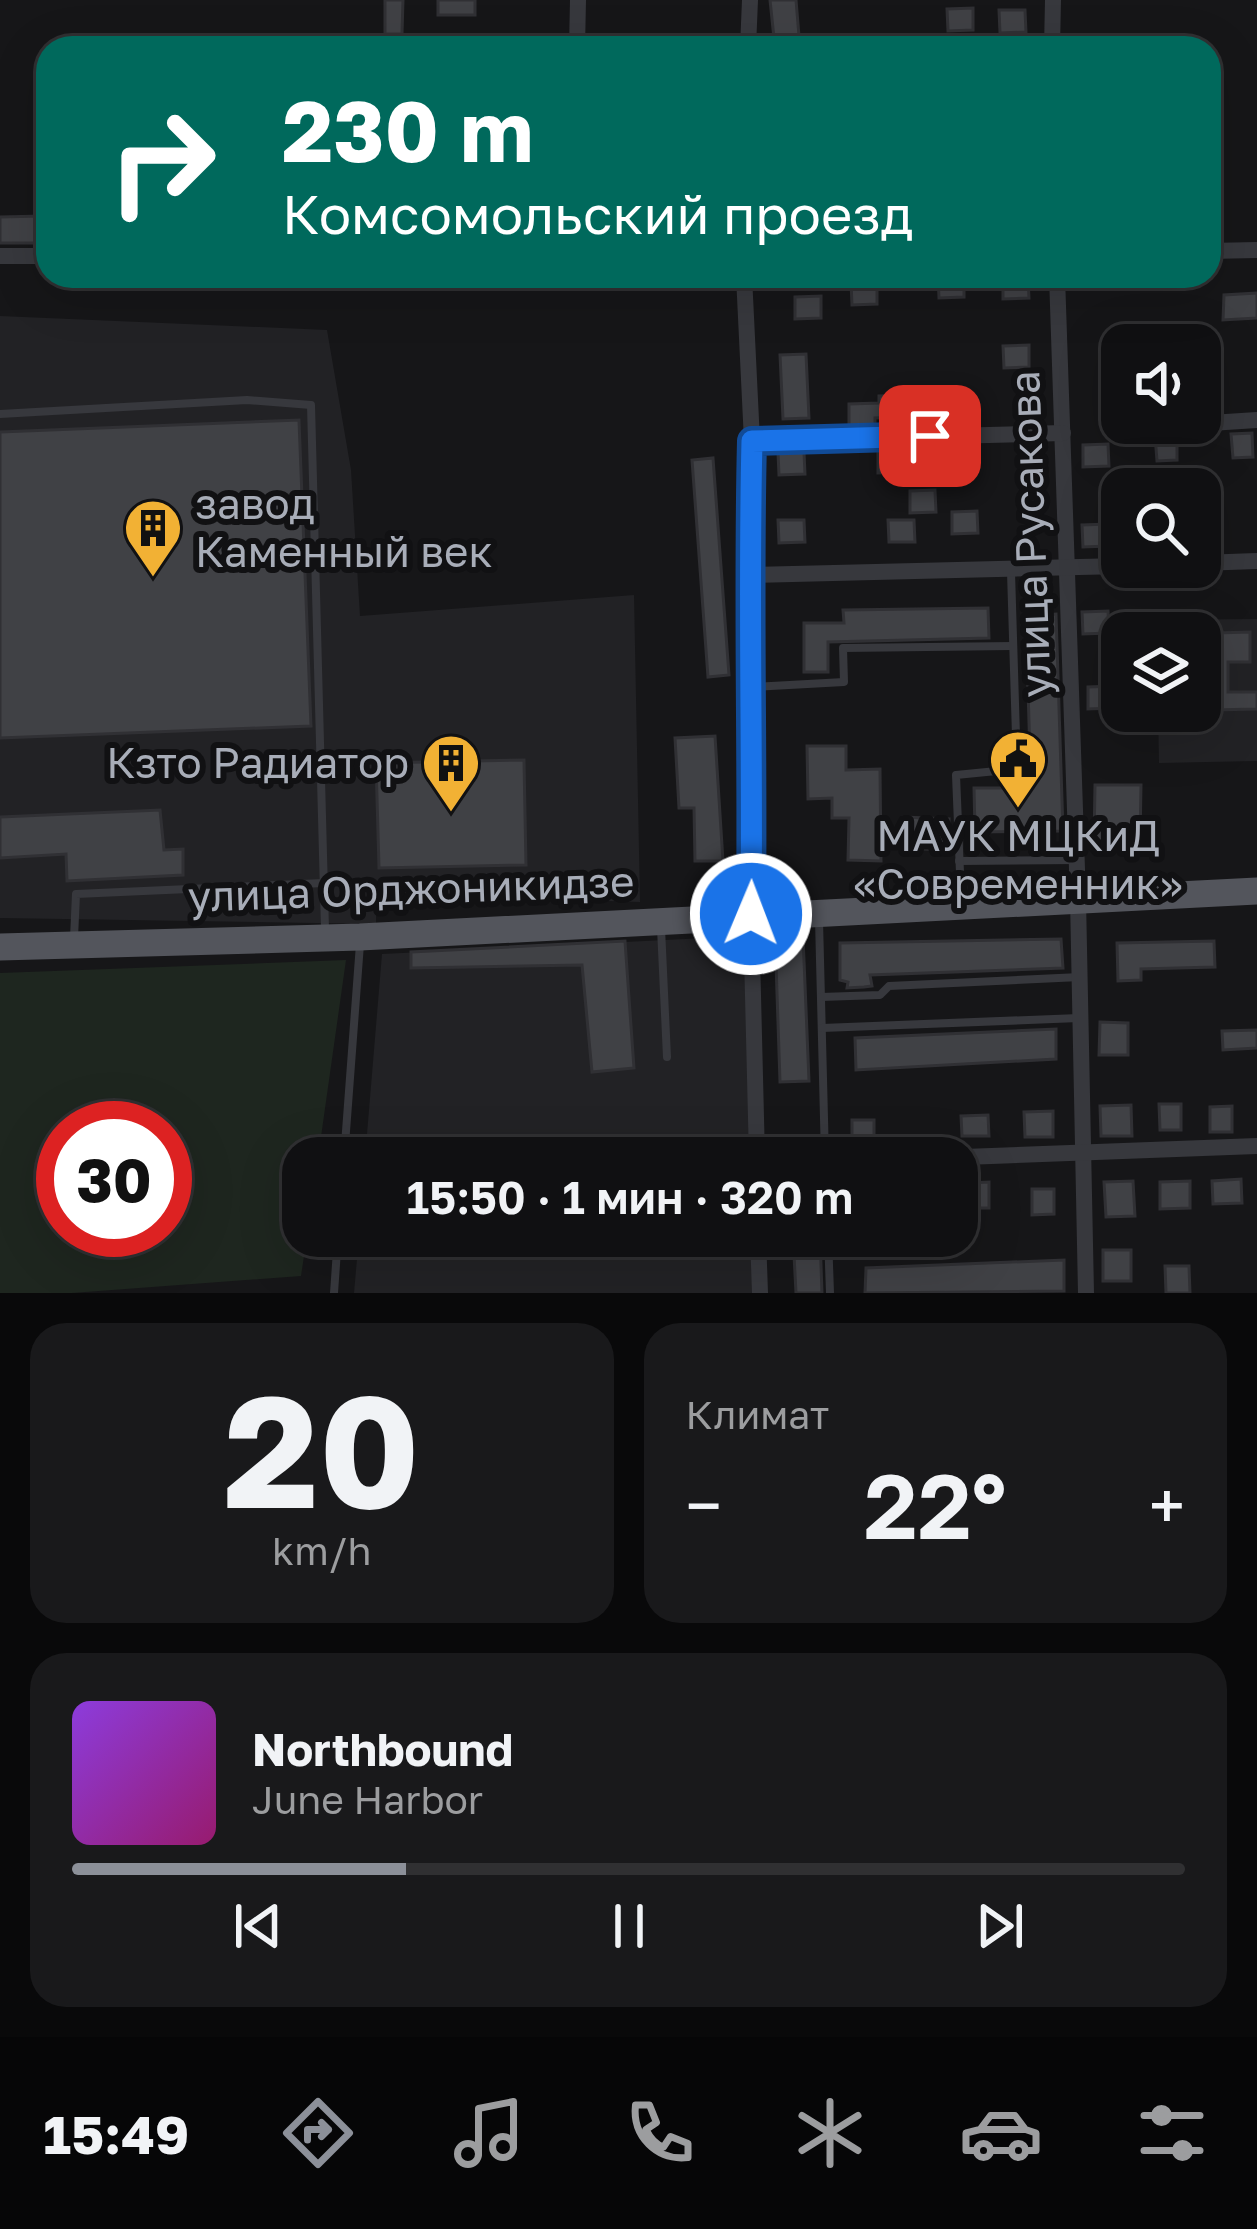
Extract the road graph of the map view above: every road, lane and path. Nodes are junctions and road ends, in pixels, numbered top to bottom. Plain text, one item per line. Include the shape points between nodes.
1 (578, 0) edge
2 (750, 0) edge
3 (1053, 0) edge
4 (577, 36) edge
5 (748, 36) edge
6 (1052, 36) edge
7 (1257, 250) edge
8 (1221, 251) edge
9 (0, 256) edge
10 (36, 256) edge
11 (745, 288) edge
12 (1057, 288) edge
13 (0, 414) edge
14 (1257, 421) edge
15 (1221, 423) edge
16 (1063, 433) junction
17 (752, 441) junction
18 (1257, 561) edge
19 (1221, 562) edge
20 (1101, 566) edge
21 (1068, 567) junction
22 (1010, 568) junction
23 (748, 575) junction
24 (1013, 646) junction
25 (754, 687) junction
26 (1077, 860) junction
27 (959, 861) junction
28 (324, 884) junction
29 (1257, 891) edge
30 (1078, 899) junction
31 (961, 905) junction
32 (819, 912) junction
33 (751, 914) junction
34 (661, 920) junction
35 (326, 937) junction
36 (360, 937) junction
37 (74, 944) junction
38 (0, 947) edge
39 (1080, 977) junction
40 (821, 998) junction
41 (1080, 1018) junction
42 (822, 1028) junction
43 (667, 1057) dead end
44 (346, 1137) edge
45 (756, 1137) edge
46 (825, 1137) edge
47 (1257, 1146) edge
48 (1083, 1152) junction
49 (978, 1156) edge
50 (337, 1257) edge
51 (759, 1257) edge
52 (829, 1257) edge
53 (334, 1293) edge
54 (760, 1293) edge
55 (830, 1293) edge
56 (1086, 1293) edge

1 - 4 street
2 - 5 street
3 - 6 street
7 - 8 street
9 - 10 street
11 - 17 street
12 - 16 street, улица Русакова
13 - 28 lane via 248,400 311,405
14 - 15 street
16 - 17 street
16 - 21 street, улица Русакова
17 - 23 street
18 - 19 street
20 - 21 street
21 - 22 street
21 - 26 street, улица Русакова
22 - 23 street
22 - 24 lane
23 - 25 street
24 - 25 lane via 844,649 844,682
24 - 27 lane via 1017,769 956,775
25 - 33 street
26 - 27 lane
26 - 30 street, улица Русакова
27 - 31 lane
28 - 35 lane
28 - 37 lane via 76,894
29 - 30 main road, улица Орджоникидзе
30 - 31 main road, улица Орджоникидзе
30 - 39 street, улица Русакова
31 - 32 main road, улица Орджоникидзе
32 - 33 main road, улица Орджоникидзе
32 - 40 lane
33 - 34 main road, улица Орджоникидзе
33 - 45 street
34 - 36 main road, улица Орджоникидзе
34 - 43 lane
35 - 36 main road, улица Орджоникидзе
35 - 37 main road, улица Орджоникидзе
36 - 44 lane
37 - 38 main road, улица Орджоникидзе
39 - 40 lane via 890,986 880,995
39 - 41 street, улица Русакова
40 - 42 lane
41 - 42 lane
41 - 48 street, улица Русакова
42 - 46 lane
47 - 48 street
48 - 49 street
48 - 56 street, улица Русакова
50 - 53 lane
51 - 54 street
52 - 55 lane

